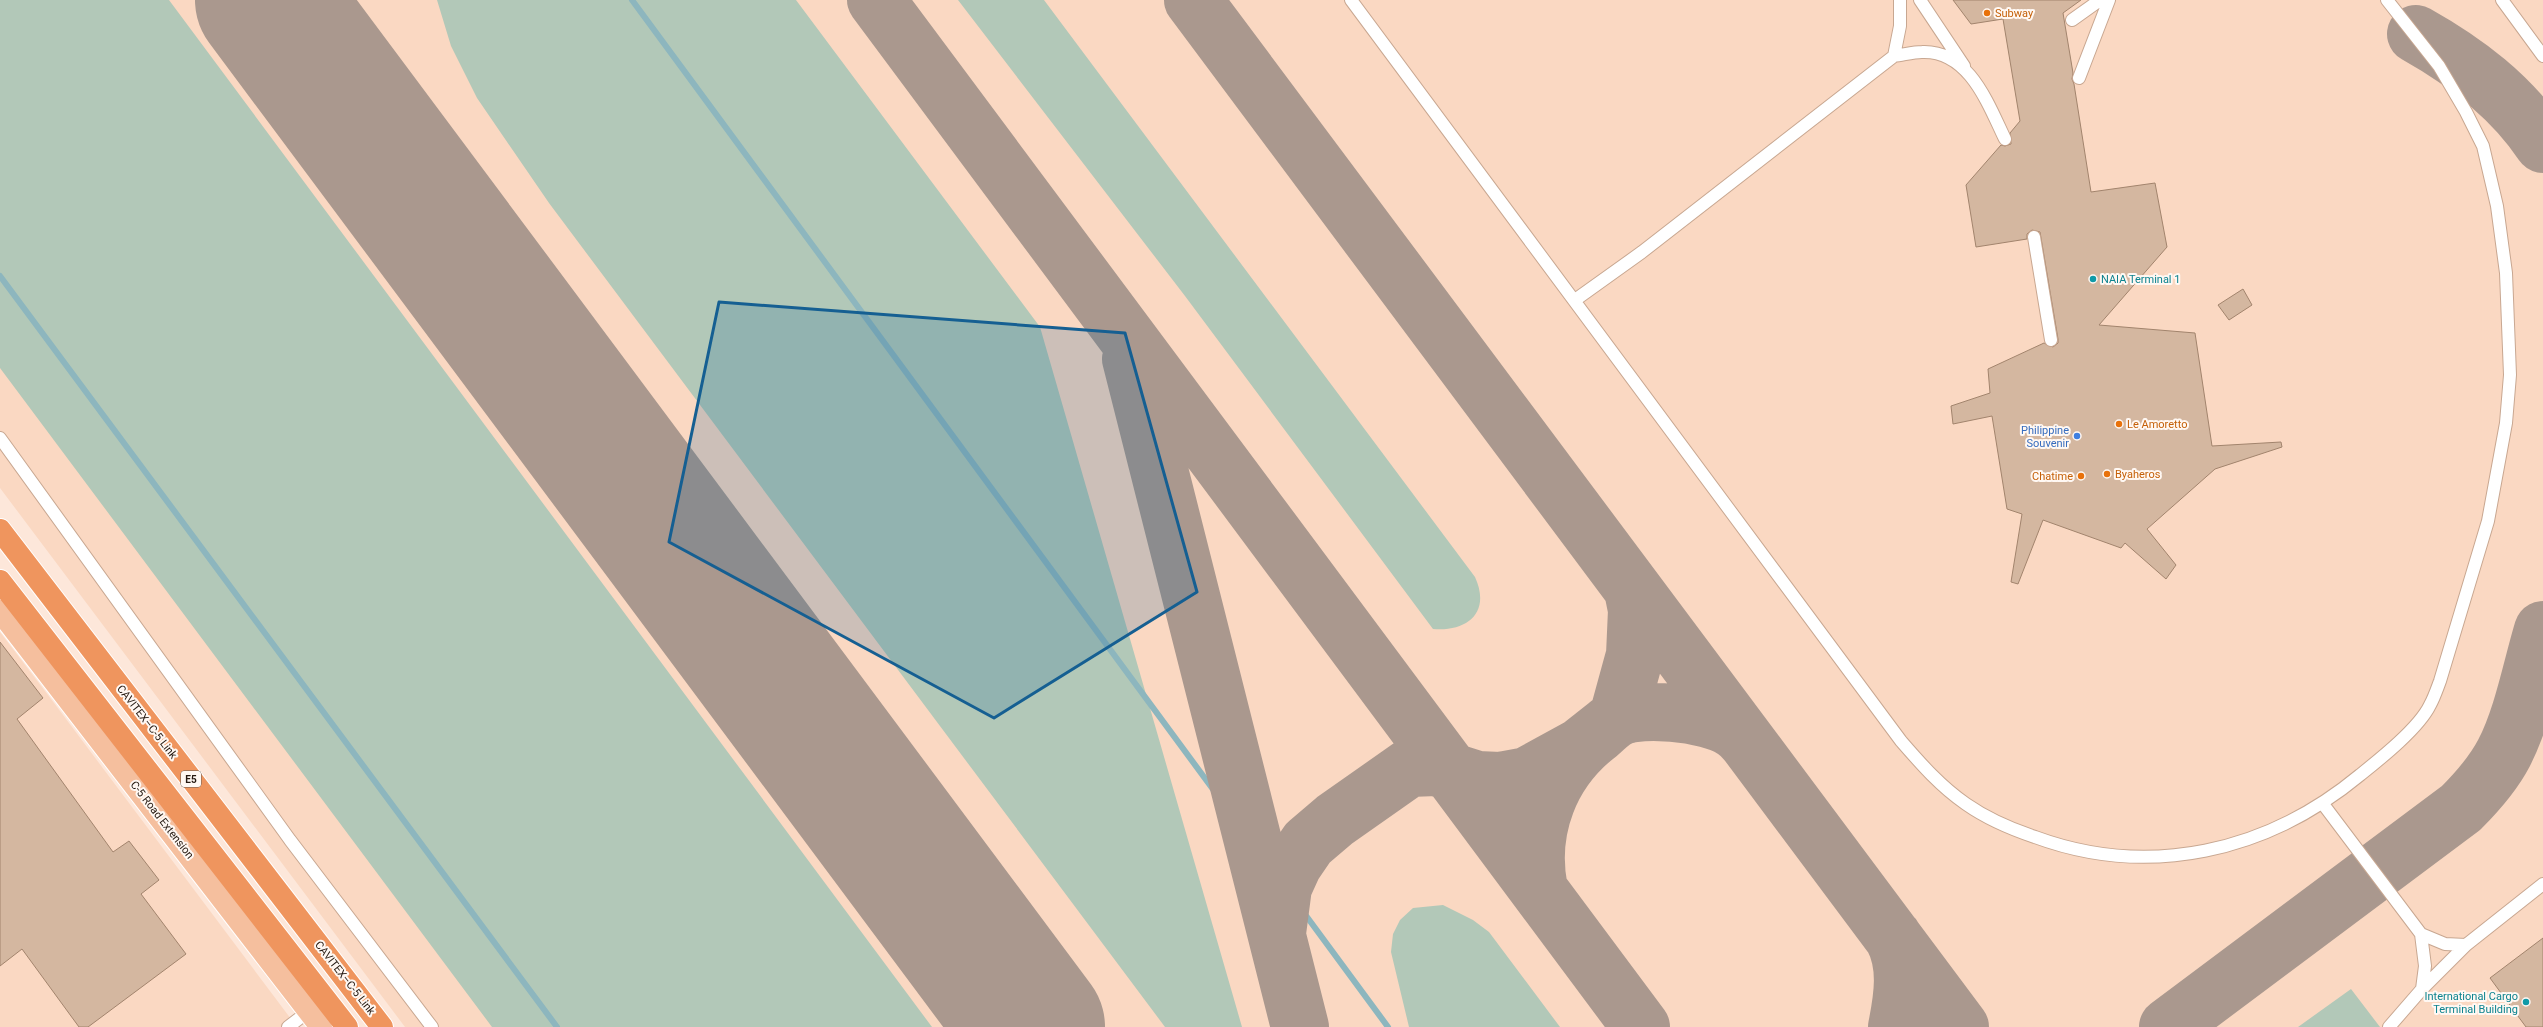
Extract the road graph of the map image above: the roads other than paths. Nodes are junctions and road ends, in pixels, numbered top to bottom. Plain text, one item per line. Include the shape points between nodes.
1 (1351, 0) edge
2 (1900, 0) edge
3 (1920, 0) edge
4 (2100, 0) edge
5 (2109, 0) edge
6 (2387, 0) edge
7 (2502, 0) edge
8 (2072, 20) dead end
9 (1894, 56) junction
10 (2543, 56) edge
11 (1966, 68) junction
12 (2079, 78) dead end
13 (2005, 139) dead end
14 (2034, 237) dead end
15 (1575, 300) junction
16 (2051, 340) dead end
17 (0, 438) edge
18 (0, 530) edge
19 (0, 581) edge
20 (1, 612) edge
21 (2323, 804) junction
22 (2543, 884) edge
23 (2421, 934) junction
24 (2466, 945) junction
25 (2422, 989) junction
26 (315, 1019) edge
27 (2395, 1025) edge
28 (288, 1027) edge
29 (347, 1027) edge
30 (382, 1027) edge
31 (432, 1027) edge

1 - 15 lane
2 - 9 lane via 1900,26
3 - 11 lane
4 - 8 lane
5 - 12 lane
6 - 21 lane via 2439,66 2483,146 2496,198 2502,238 2510,375 2506,423 2488,521 2440,681 2430,706 2419,721 2377,761
7 - 10 lane
9 - 11 lane via 1922,52 1936,54
9 - 15 lane via 1642,252
11 - 13 lane via 1988,103
14 - 16 lane
15 - 21 lane via 1901,741 1934,779 1966,804 1996,821 2050,843 2106,856 2146,858 2195,854 2246,842
17 - 31 lane via 290,840
18 - 30 highway, CAVITEX–C-5 Link / E5
19 - 29 highway, E5
20 - 26 main road, C-5 Road Extension
21 - 23 lane
22 - 24 lane
23 - 24 lane via 2445,944
23 - 25 lane via 2425,966
24 - 25 lane
25 - 27 lane
26 - 28 lane

